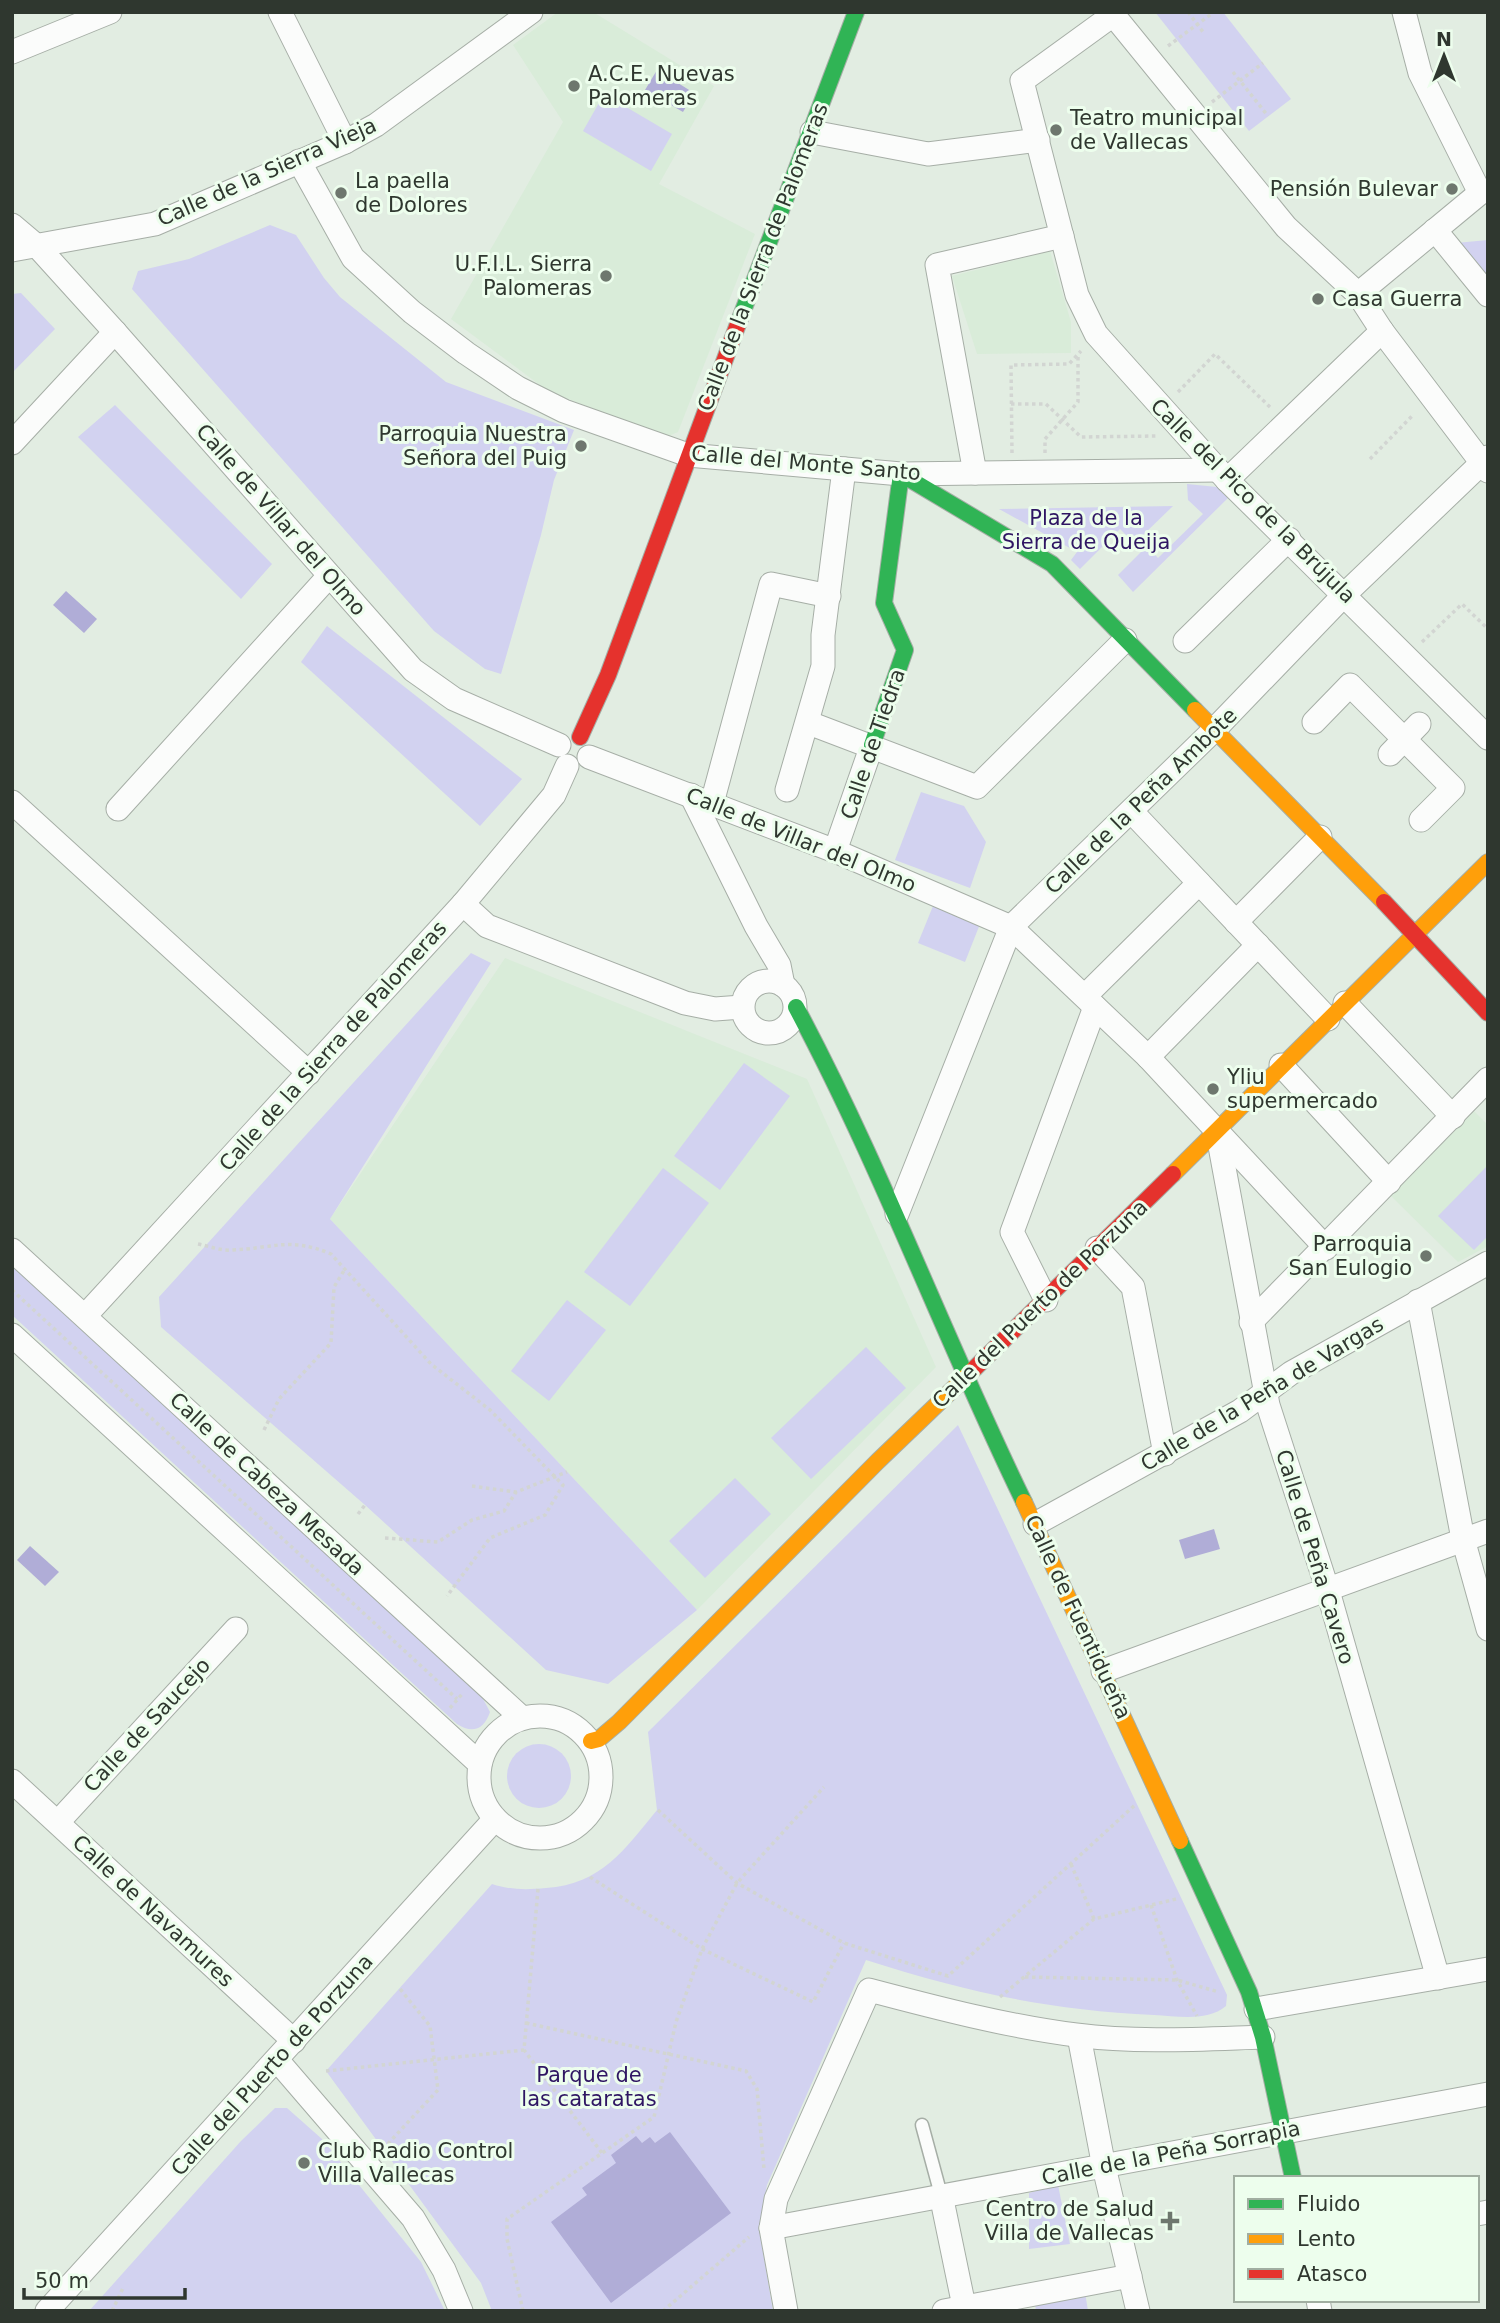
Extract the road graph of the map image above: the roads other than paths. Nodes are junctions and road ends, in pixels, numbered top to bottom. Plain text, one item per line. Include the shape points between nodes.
1 (110, 12) edge
2 (280, 12) edge
3 (531, 12) edge
4 (1404, 12) edge
5 (1112, 14) edge
6 (847, 18) edge
7 (12, 52) edge
8 (812, 132) junction
9 (1038, 140) junction
10 (345, 142) junction
11 (299, 161) junction
12 (1484, 195) edge
13 (12, 225) edge
14 (1436, 230) junction
15 (1062, 236) junction
16 (38, 247) junction
17 (12, 250) edge
18 (1358, 294) junction
19 (1488, 295) edge
20 (1382, 331) junction
21 (115, 332) junction
22 (12, 443) edge
23 (688, 455) junction
24 (1485, 463) edge
25 (844, 469) junction
26 (1217, 469) junction
27 (975, 473) junction
28 (901, 474) junction
29 (1289, 539) junction
30 (329, 576) junction
31 (1345, 594) junction
32 (829, 596) junction
33 (1125, 640) junction
34 (1185, 641) dead end
35 (1314, 722) dead end
36 (809, 723) junction
37 (1214, 730) junction
38 (1488, 738) edge
39 (872, 746) junction
40 (574, 751) junction
41 (786, 790) dead end
42 (702, 799) junction
43 (12, 802) edge
44 (118, 809) dead end
45 (1132, 811) junction
46 (1421, 820) dead end
47 (1320, 837) junction
48 (835, 851) junction
49 (1485, 871) edge
50 (1199, 883) junction
51 (463, 904) junction
52 (1236, 922) junction
53 (756, 926) junction
54 (1011, 927) junction
55 (1415, 934) junction
56 (1258, 945) junction
57 (759, 982) junction
58 (783, 985) junction
59 (1090, 1002) junction
60 (1345, 1003) junction
61 (742, 1007) junction
62 (796, 1007) junction
63 (1488, 1013) edge
64 (1328, 1019) junction
65 (781, 1031) junction
66 (1148, 1057) junction
67 (1281, 1065) junction
68 (828, 1067) junction
69 (309, 1073) junction
70 (1488, 1079) edge
71 (1453, 1117) junction
72 (1217, 1130) junction
73 (1389, 1182) junction
74 (897, 1214) junction
75 (1097, 1248) junction
76 (1326, 1248) junction
77 (12, 1250) edge
78 (1488, 1263) edge
79 (1046, 1300) junction
80 (1418, 1301) junction
81 (85, 1316) junction
82 (1251, 1322) junction
83 (12, 1335) edge
84 (968, 1376) junction
85 (1266, 1392) junction
86 (1165, 1454) junction
87 (1035, 1524) junction
88 (1488, 1531) edge
89 (1463, 1539) junction
90 (1328, 1591) junction
91 (236, 1629) dead end
92 (1488, 1629) edge
93 (1103, 1671) junction
94 (522, 1718) junction
95 (590, 1741) junction
96 (480, 1764) junction
97 (12, 1781) edge
98 (495, 1819) junction
99 (58, 1822) junction
100 (1488, 1969) edge
101 (1438, 1978) junction
102 (1256, 2009) junction
103 (1079, 2036) junction
104 (1263, 2038) junction
105 (294, 2041) junction
106 (277, 2060) junction
107 (1488, 2094) edge
108 (922, 2125) dead end
109 (1282, 2132) junction
110 (1104, 2166) junction
111 (1293, 2176) edge
112 (941, 2196) junction
113 (765, 2228) junction
114 (1130, 2276) junction
115 (957, 2309) edge
116 (47, 2311) edge
117 (461, 2311) edge
118 (786, 2311) edge
119 (1138, 2311) edge

1 - 7 street
2 - 10 street
3 - 10 street, Calle de la Sierra Vieja via 376,125
4 - 12 street via 1420,74
5 - 9 street, Calle del Pico de la Brújula via 1022,81
5 - 18 street via 1286,227
6 - 8 street, Calle de la Sierra de Palomeras
8 - 9 street via 928,153
8 - 23 street, Calle de la Sierra de Palomeras
9 - 15 street, Calle del Pico de la Brújula
10 - 11 street, Calle de la Sierra Vieja
11 - 16 street, Calle de la Sierra Vieja via 155,224
11 - 23 street, Calle del Monte Santo via 353,258 466,353 518,388 564,411
12 - 14 street
13 - 16 street, Calle de Villar del Olmo
14 - 18 street
14 - 19 street
15 - 26 street, Calle del Pico de la Brújula via 1077,295 1096,334
15 - 27 street via 937,265
16 - 17 street, Calle de la Sierra Vieja
16 - 21 street, Calle de Villar del Olmo
18 - 20 street
20 - 24 street
20 - 26 street via 1286,423
21 - 22 street
21 - 30 street, Calle de Villar del Olmo
23 - 25 street, Calle del Monte Santo
23 - 40 street, Calle de la Sierra de Palomeras via 608,675
24 - 31 street, Calle de la Peña Ambote
25 - 28 street, Calle del Monte Santo
25 - 32 street
26 - 27 street, Calle del Monte Santo
26 - 29 street, Calle del Pico de la Brújula
27 - 28 street, Calle del Monte Santo
28 - 33 street via 1052,564
28 - 39 street, Calle de Tiedra via 884,603 905,650
29 - 31 street, Calle del Pico de la Brújula
29 - 34 street
30 - 40 street, Calle de Villar del Olmo via 413,670 454,699
30 - 44 street
31 - 37 street, Calle de la Peña Ambote
31 - 38 street, Calle del Pico de la Brújula
32 - 36 street via 823,666
32 - 42 street via 771,584
33 - 37 street
33 - 39 street via 976,787
35 - 46 street via 1350,685 1453,788
36 - 39 street
36 - 41 street
37 - 45 street, Calle de la Peña Ambote
37 - 47 street
39 - 48 street, Calle de Tiedra
40 - 42 street, Calle de Villar del Olmo
40 - 51 street, Calle de la Sierra de Palomeras via 554,795
42 - 48 street, Calle de Villar del Olmo
42 - 53 street
43 - 69 street
45 - 50 street
45 - 54 street, Calle de la Peña Ambote
47 - 52 street
47 - 55 street
48 - 54 street, Calle de Villar del Olmo
49 - 55 street, Calle del Puerto de Porzuna
50 - 52 street
50 - 59 street
51 - 61 street via 487,926 685,1003 715,1009
51 - 69 street, Calle de la Sierra de Palomeras
52 - 56 street
53 - 57 street
53 - 58 street via 779,965
54 - 59 street, Calle de Villar del Olmo
54 - 74 street, Calle de la Peña Ambote
55 - 60 street, Calle del Puerto de Porzuna
55 - 63 street
56 - 64 street
56 - 66 street
57 - 58 street
57 - 61 street via 747,992
58 - 62 street
59 - 66 street, Calle de Villar del Olmo
59 - 79 street via 1012,1231
60 - 64 street, Calle del Puerto de Porzuna
60 - 71 street
61 - 65 street via 755,1030
62 - 65 street via 792,1021
62 - 68 street, Calle de Fuentidueña
64 - 67 street, Calle del Puerto de Porzuna
65 - 68 street, Calle de Fuentidueña
66 - 72 street, Calle de Villar del Olmo
67 - 72 street, Calle del Puerto de Porzuna
67 - 73 street
68 - 74 street, Calle de Fuentidueña
69 - 81 street, Calle de la Sierra de Palomeras
70 - 71 street
71 - 73 street
72 - 75 street, Calle del Puerto de Porzuna
72 - 76 street, Calle de Villar del Olmo
72 - 82 street, Calle de Peña Cavero
73 - 76 street
74 - 84 street, Calle de Fuentidueña
75 - 79 street, Calle del Puerto de Porzuna
75 - 86 street via 1133,1287
76 - 82 street
77 - 81 street, Calle de Cabeza Mesada
78 - 80 street, Calle de la Peña de Vargas
79 - 84 street, Calle del Puerto de Porzuna
80 - 85 street, Calle de la Peña de Vargas
80 - 89 street
81 - 94 street, Calle de Cabeza Mesada
82 - 85 street, Calle de Peña Cavero
83 - 96 street
84 - 87 street, Calle de Fuentidueña via 989,1432
84 - 95 street, Calle del Puerto de Porzuna via 619,1722
85 - 86 street, Calle de la Peña de Vargas
85 - 90 street, Calle de Peña Cavero
86 - 87 street, Calle de la Peña de Vargas
87 - 93 street, Calle de Fuentidueña
88 - 89 street
89 - 90 street
89 - 92 street
90 - 93 street
90 - 101 street, Calle de Peña Cavero
91 - 99 street, Calle de Saucejo
93 - 102 street, Calle de Fuentidueña
94 - 95 street via 560,1719
94 - 96 street via 495,1735
95 - 98 street via 602,1780 587,1817 571,1830 531,1838 512,1832
96 - 98 street via 481,1793
97 - 99 street, Calle de Navamures
98 - 105 street, Calle del Puerto de Porzuna
99 - 105 street, Calle de Navamures
100 - 101 street
101 - 102 street
102 - 104 street, Calle de Fuentidueña
103 - 104 street via 1170,2041
103 - 110 street
103 - 113 street via 974,2017 869,1990
104 - 109 street, Calle de Fuentidueña
105 - 106 street, Calle del Puerto de Porzuna
106 - 116 street, Calle del Puerto de Porzuna
106 - 117 street via 413,2218 444,2270
107 - 109 street, Calle de la Peña Sorrapia
108 - 112 lane
109 - 110 street, Calle de la Peña Sorrapia
109 - 111 street, Calle de Fuentidueña
110 - 112 street, Calle de la Peña Sorrapia
110 - 114 street
112 - 113 street, Calle de la Peña Sorrapia
112 - 115 street
113 - 118 street
114 - 115 street
114 - 119 street

